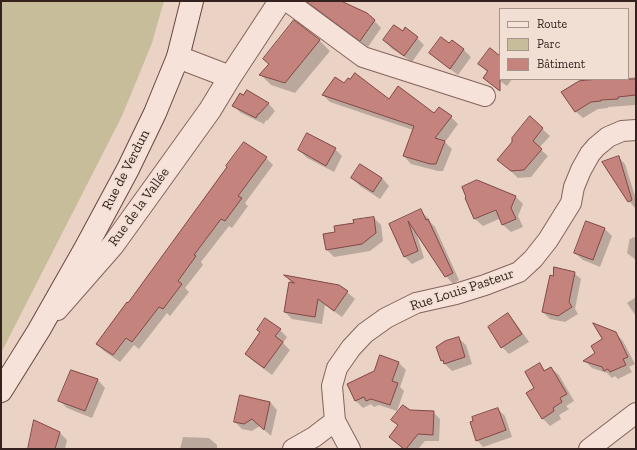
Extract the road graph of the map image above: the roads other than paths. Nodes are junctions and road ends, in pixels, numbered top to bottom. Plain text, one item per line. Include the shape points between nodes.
1 (192, 1) edge
2 (280, 1) edge
3 (287, 1) edge
4 (178, 57) junction
5 (230, 77) junction
6 (485, 96) dead end
7 (636, 130) edge
8 (39, 330) junction
9 (1, 391) edge
10 (636, 413) edge
11 (335, 421) junction
12 (292, 449) edge
13 (350, 449) edge
14 (589, 449) edge

1 - 4 street, Rue de Verdun
2 - 5 street, Rue de la Vallée
3 - 6 street via 363,57
4 - 5 street
4 - 8 street, Rue de Verdun via 128,169
5 - 8 street, Rue de la Vallée via 210,110 113,245
7 - 11 street, Rue Louis Pasteur via 622,131 608,137 590,154 574,188 571,203 548,240 519,272 485,285 416,304 386,318 365,333 337,368 332,386
8 - 9 street
10 - 14 street
11 - 12 street
11 - 13 street, Rue Louis Pasteur

